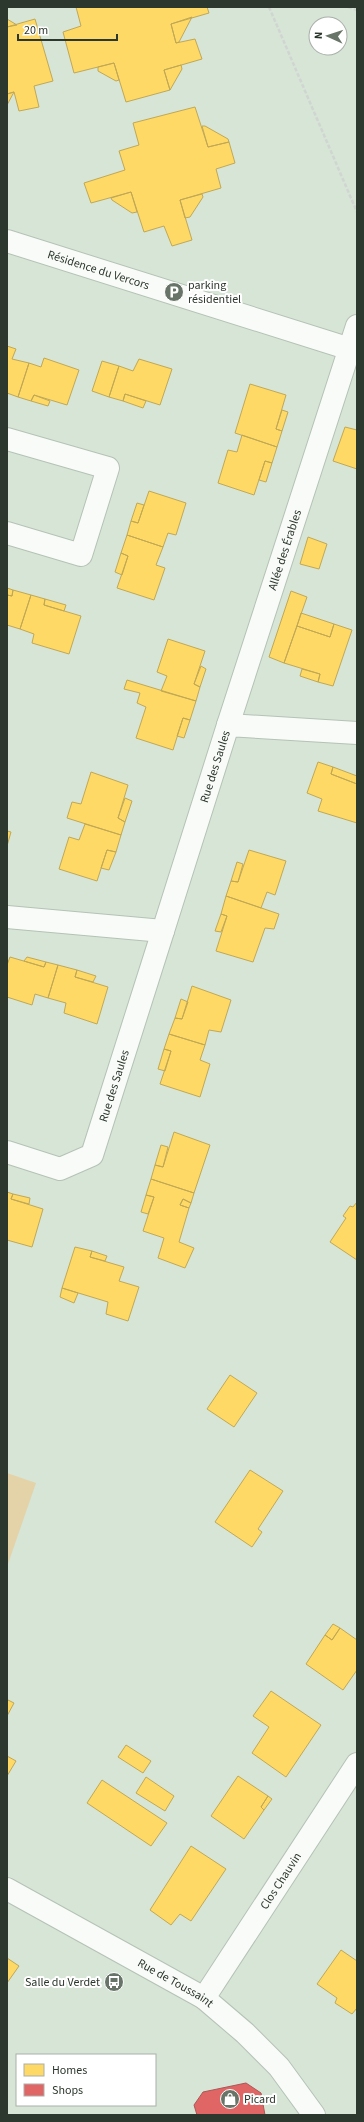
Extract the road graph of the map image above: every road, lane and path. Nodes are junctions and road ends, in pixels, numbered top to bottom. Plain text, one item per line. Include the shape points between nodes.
1 (269, 7) edge
2 (348, 7) edge
3 (357, 10) edge
4 (357, 212) edge
5 (7, 241) edge
6 (357, 326) edge
7 (350, 349) junction
8 (349, 377) edge
9 (7, 439) edge
10 (7, 533) edge
11 (228, 725) junction
12 (357, 733) edge
13 (7, 917) edge
14 (163, 931) junction
15 (7, 1152) edge
16 (357, 1764) edge
17 (7, 1889) edge
18 (204, 1998) junction
19 (314, 2115) edge

1 - 4 path
2 - 3 path
5 - 7 street, Résidence du Vercors
6 - 7 street, Allée des Érables
7 - 8 street, Allée des Érables
8 - 11 street, Allée des Érables
9 - 10 street via 108,468 81,555
11 - 12 street, Rue des Saules
11 - 14 street, Rue des Saules
13 - 14 street
14 - 15 street, Rue des Saules via 92,1155 60,1169
16 - 18 street, Clos Chauvin
17 - 18 street, Rue de Toussaint
18 - 19 street, Rue de Toussaint via 245,2033 279,2067

